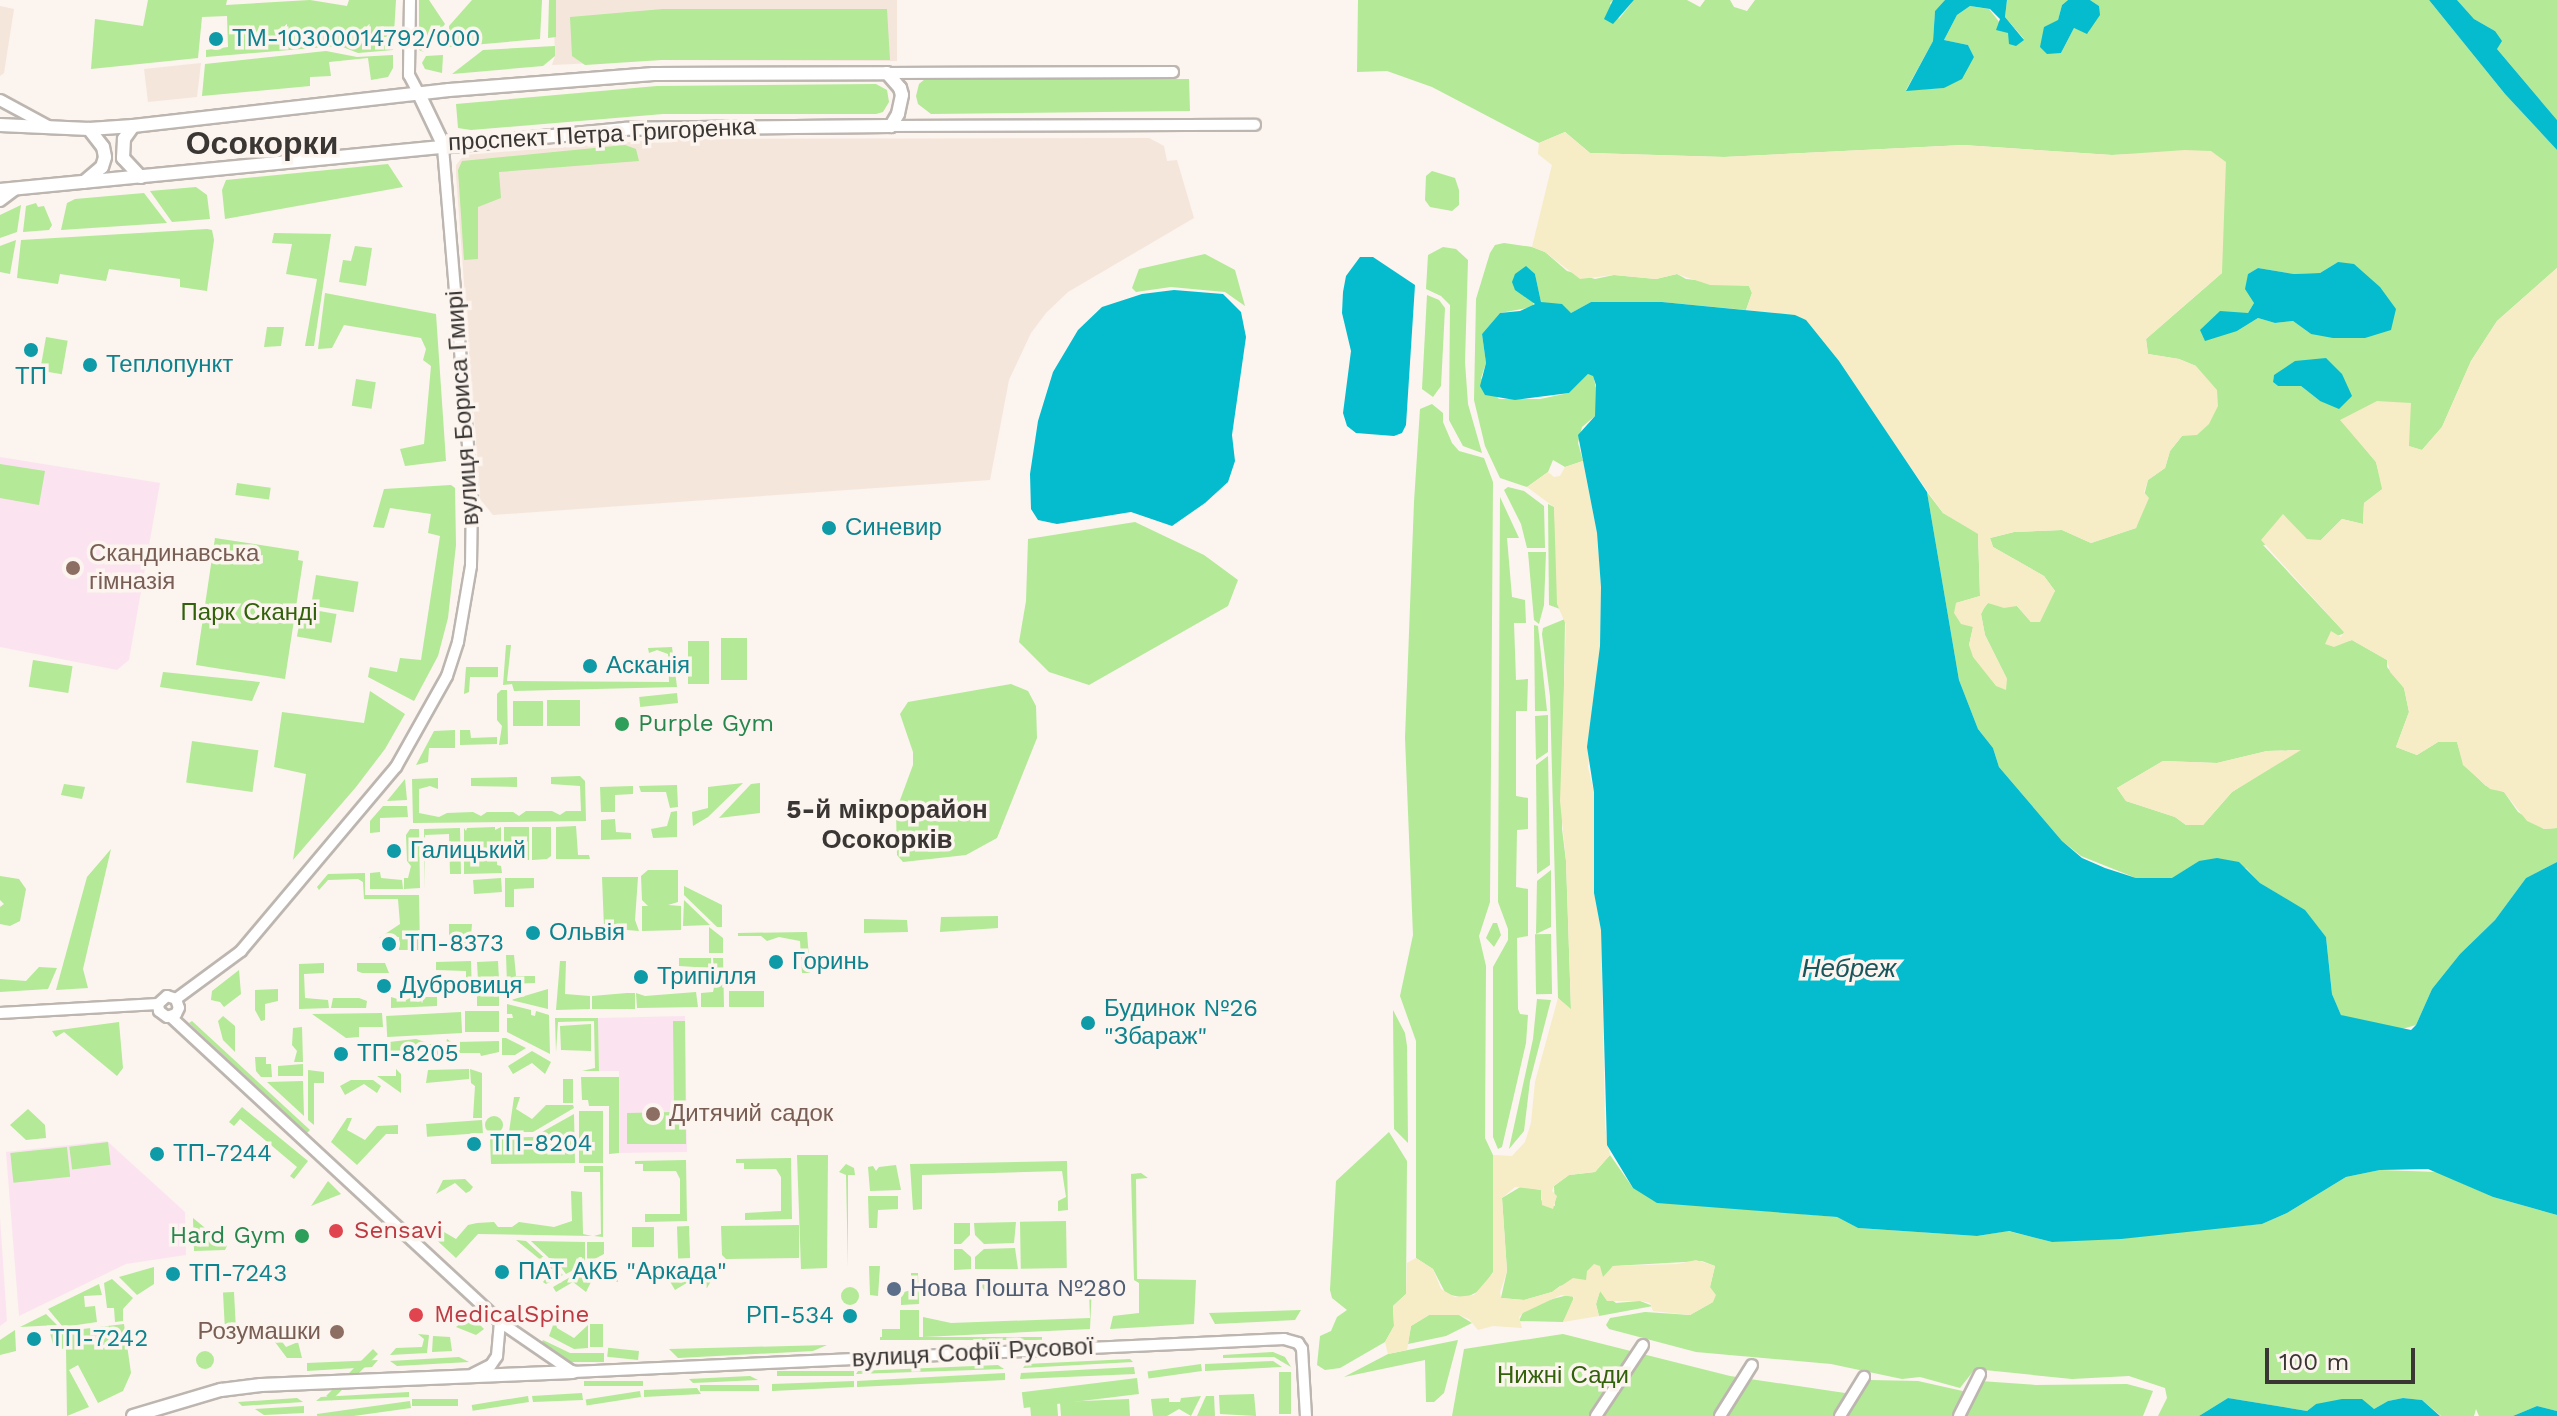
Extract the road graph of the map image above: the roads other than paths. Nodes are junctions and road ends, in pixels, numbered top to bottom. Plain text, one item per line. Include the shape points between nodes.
1 (410, 0) edge
2 (1173, 72) dead end
3 (887, 73) junction
4 (419, 94) junction
5 (0, 100) edge
6 (0, 125) edge
7 (1255, 125) dead end
8 (133, 126) junction
9 (891, 126) junction
10 (54, 128) junction
11 (89, 129) junction
12 (443, 144) junction
13 (141, 177) junction
14 (84, 182) junction
15 (16, 189) junction
16 (0, 190) edge
17 (0, 201) edge
18 (176, 999) junction
19 (158, 1004) junction
20 (0, 1013) edge
21 (171, 1017) junction
22 (500, 1322) junction
23 (1643, 1345) dead end
24 (1752, 1365) dead end
25 (573, 1372) junction
26 (1980, 1374) dead end
27 (466, 1377) junction
28 (1864, 1377) dead end
29 (133, 1416) edge
30 (1306, 1416) edge
31 (1596, 1416) edge
32 (1720, 1416) edge
33 (1840, 1416) edge
34 (1959, 1416) edge

1 - 4 street via 409,75
2 - 3 street
3 - 4 street via 653,74
3 - 9 street via 902,95
4 - 8 street
4 - 12 street
5 - 10 street
6 - 10 street
7 - 9 street, проспект Петра Григоренка
8 - 11 street
8 - 13 street via 124,139 123,158
9 - 12 street, проспект Петра Григоренка via 664,127
10 - 11 street
11 - 14 street via 105,157 102,167
12 - 13 street, проспект Петра Григоренка
12 - 18 street, вулиця Бориса Гмирі via 472,493 471,566 458,642 447,676 396,767 241,951
13 - 14 street, проспект Петра Григоренка
14 - 15 street, проспект Петра Григоренка
15 - 16 street, проспект Петра Григоренка
15 - 17 street
18 - 19 street, вулиця Бориса Гмирі via 164,997
18 - 21 street via 179,1008
19 - 20 street, вулиця Бориса Гмирі
19 - 21 street via 161,1014
21 - 22 street
22 - 25 street
22 - 27 street via 497,1356 491,1365
23 - 31 street
24 - 32 street
25 - 27 street
25 - 30 street, вулиця Софії Русової via 1284,1339 1302,1349
26 - 34 street
27 - 29 street via 230,1389
28 - 33 street

